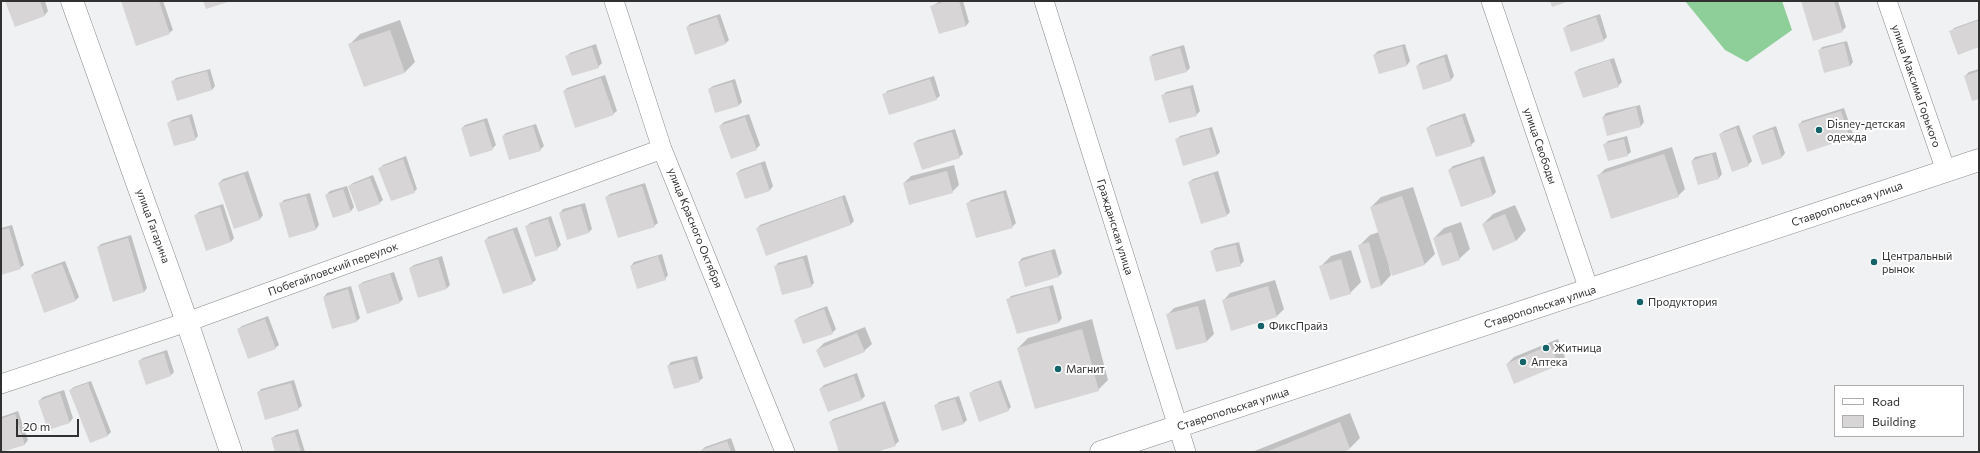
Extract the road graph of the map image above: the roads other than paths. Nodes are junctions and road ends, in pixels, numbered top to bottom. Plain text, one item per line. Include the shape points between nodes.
1 (72, 1) edge
2 (614, 1) edge
3 (1044, 1) edge
4 (1491, 1) edge
5 (1887, 1) edge
6 (662, 149) junction
7 (1979, 160) edge
8 (1946, 171) junction
9 (1589, 290) junction
10 (187, 322) junction
11 (1, 384) edge
12 (1178, 427) junction
13 (231, 452) edge
14 (785, 452) edge
15 (1101, 452) edge
16 (1186, 452) edge

1 - 10 street, улица Гагарина
2 - 6 street, улица Красного Октября
3 - 12 street, Гражданская улица
4 - 9 street, улица Свободы
5 - 8 street, улица Максима Горького
6 - 10 street, Побегайловский переулок
6 - 14 street, улица Красного Октября
7 - 8 street, Ставропольская улица
8 - 9 street, Ставропольская улица
9 - 12 street, Ставропольская улица
10 - 11 street, Побегайловский переулок
10 - 13 street, улица Гагарина
12 - 15 street, Ставропольская улица
12 - 16 street, Гражданская улица

